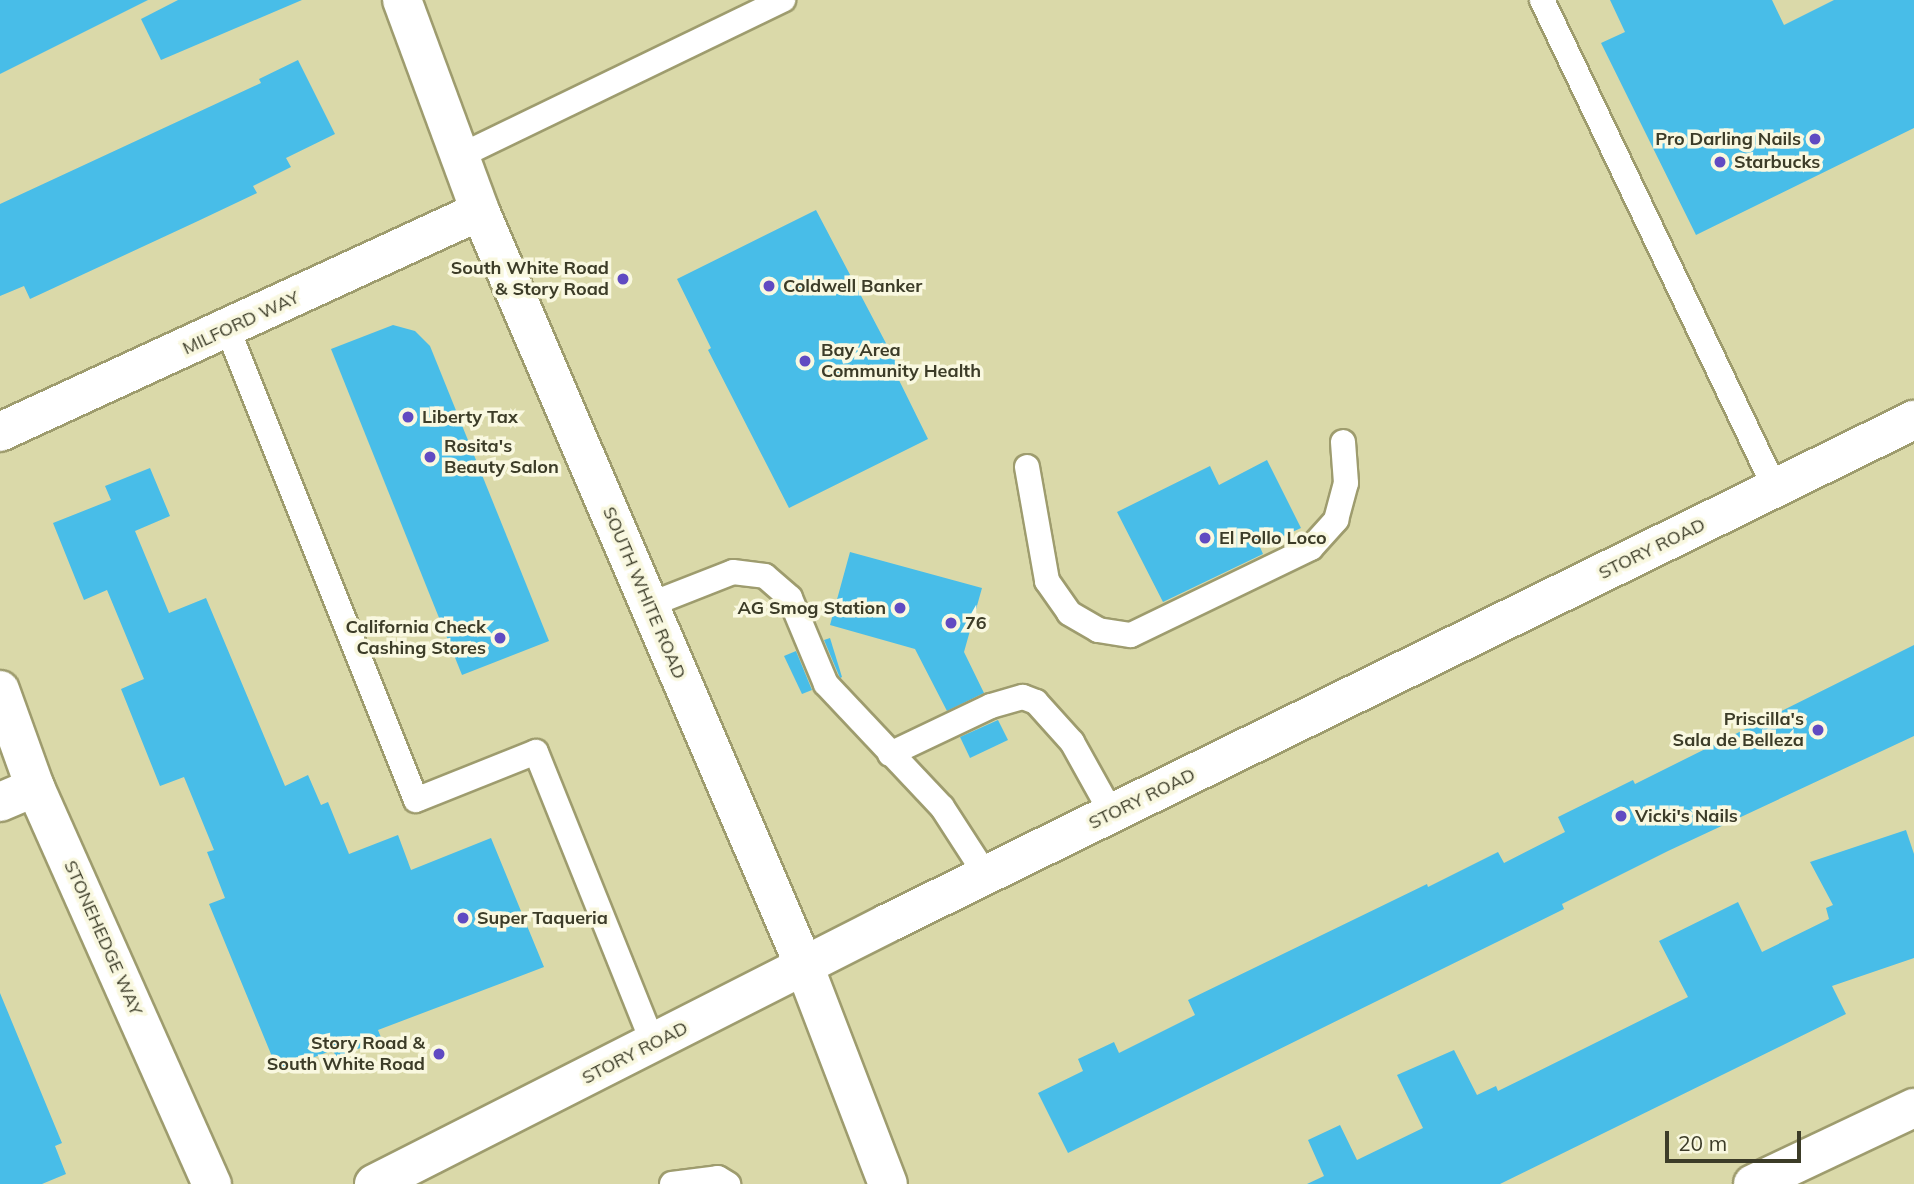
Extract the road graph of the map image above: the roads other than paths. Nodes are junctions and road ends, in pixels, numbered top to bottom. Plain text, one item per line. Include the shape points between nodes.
1 (402, 0) edge
2 (783, 0) edge
3 (1542, 0) edge
4 (460, 156) junction
5 (480, 211) junction
6 (228, 330) junction
7 (1914, 420) edge
8 (0, 432) edge
9 (1343, 442) dead end
10 (1027, 467) dead end
11 (1776, 488) junction
12 (649, 606) junction
13 (0, 690) edge
14 (890, 754) junction
15 (35, 787) junction
16 (0, 802) edge
17 (1112, 814) junction
18 (986, 876) junction
19 (806, 968) junction
20 (653, 1043) junction
21 (1914, 1108) edge
22 (212, 1184) edge
23 (374, 1184) edge
24 (672, 1184) edge
25 (728, 1184) edge
26 (888, 1184) edge
27 (1754, 1184) edge

1 - 4 street, SOUTH WHITE ROAD
2 - 4 lane
3 - 11 lane
4 - 5 street, SOUTH WHITE ROAD
5 - 6 street, MILFORD WAY
5 - 12 street, SOUTH WHITE ROAD
6 - 8 street, MILFORD WAY
6 - 20 lane via 416,800 536,752
7 - 11 street, STORY ROAD
9 - 10 lane via 1346,482 1336,520 1311,548 1131,635 1098,630 1069,613 1047,581
11 - 17 street, STORY ROAD
12 - 14 lane via 733,572 765,576 790,598 825,684
12 - 19 street, SOUTH WHITE ROAD
13 - 15 street, STONEHEDGE WAY
14 - 17 lane via 991,706 1023,697 1036,702 1072,742
14 - 18 lane via 942,807
15 - 16 street
15 - 22 street, STONEHEDGE WAY
17 - 18 street, STORY ROAD
18 - 19 street, STORY ROAD
19 - 20 street, STORY ROAD
19 - 26 street, SOUTH WHITE ROAD
20 - 23 street, STORY ROAD
21 - 27 street
24 - 25 lane via 718,1178

